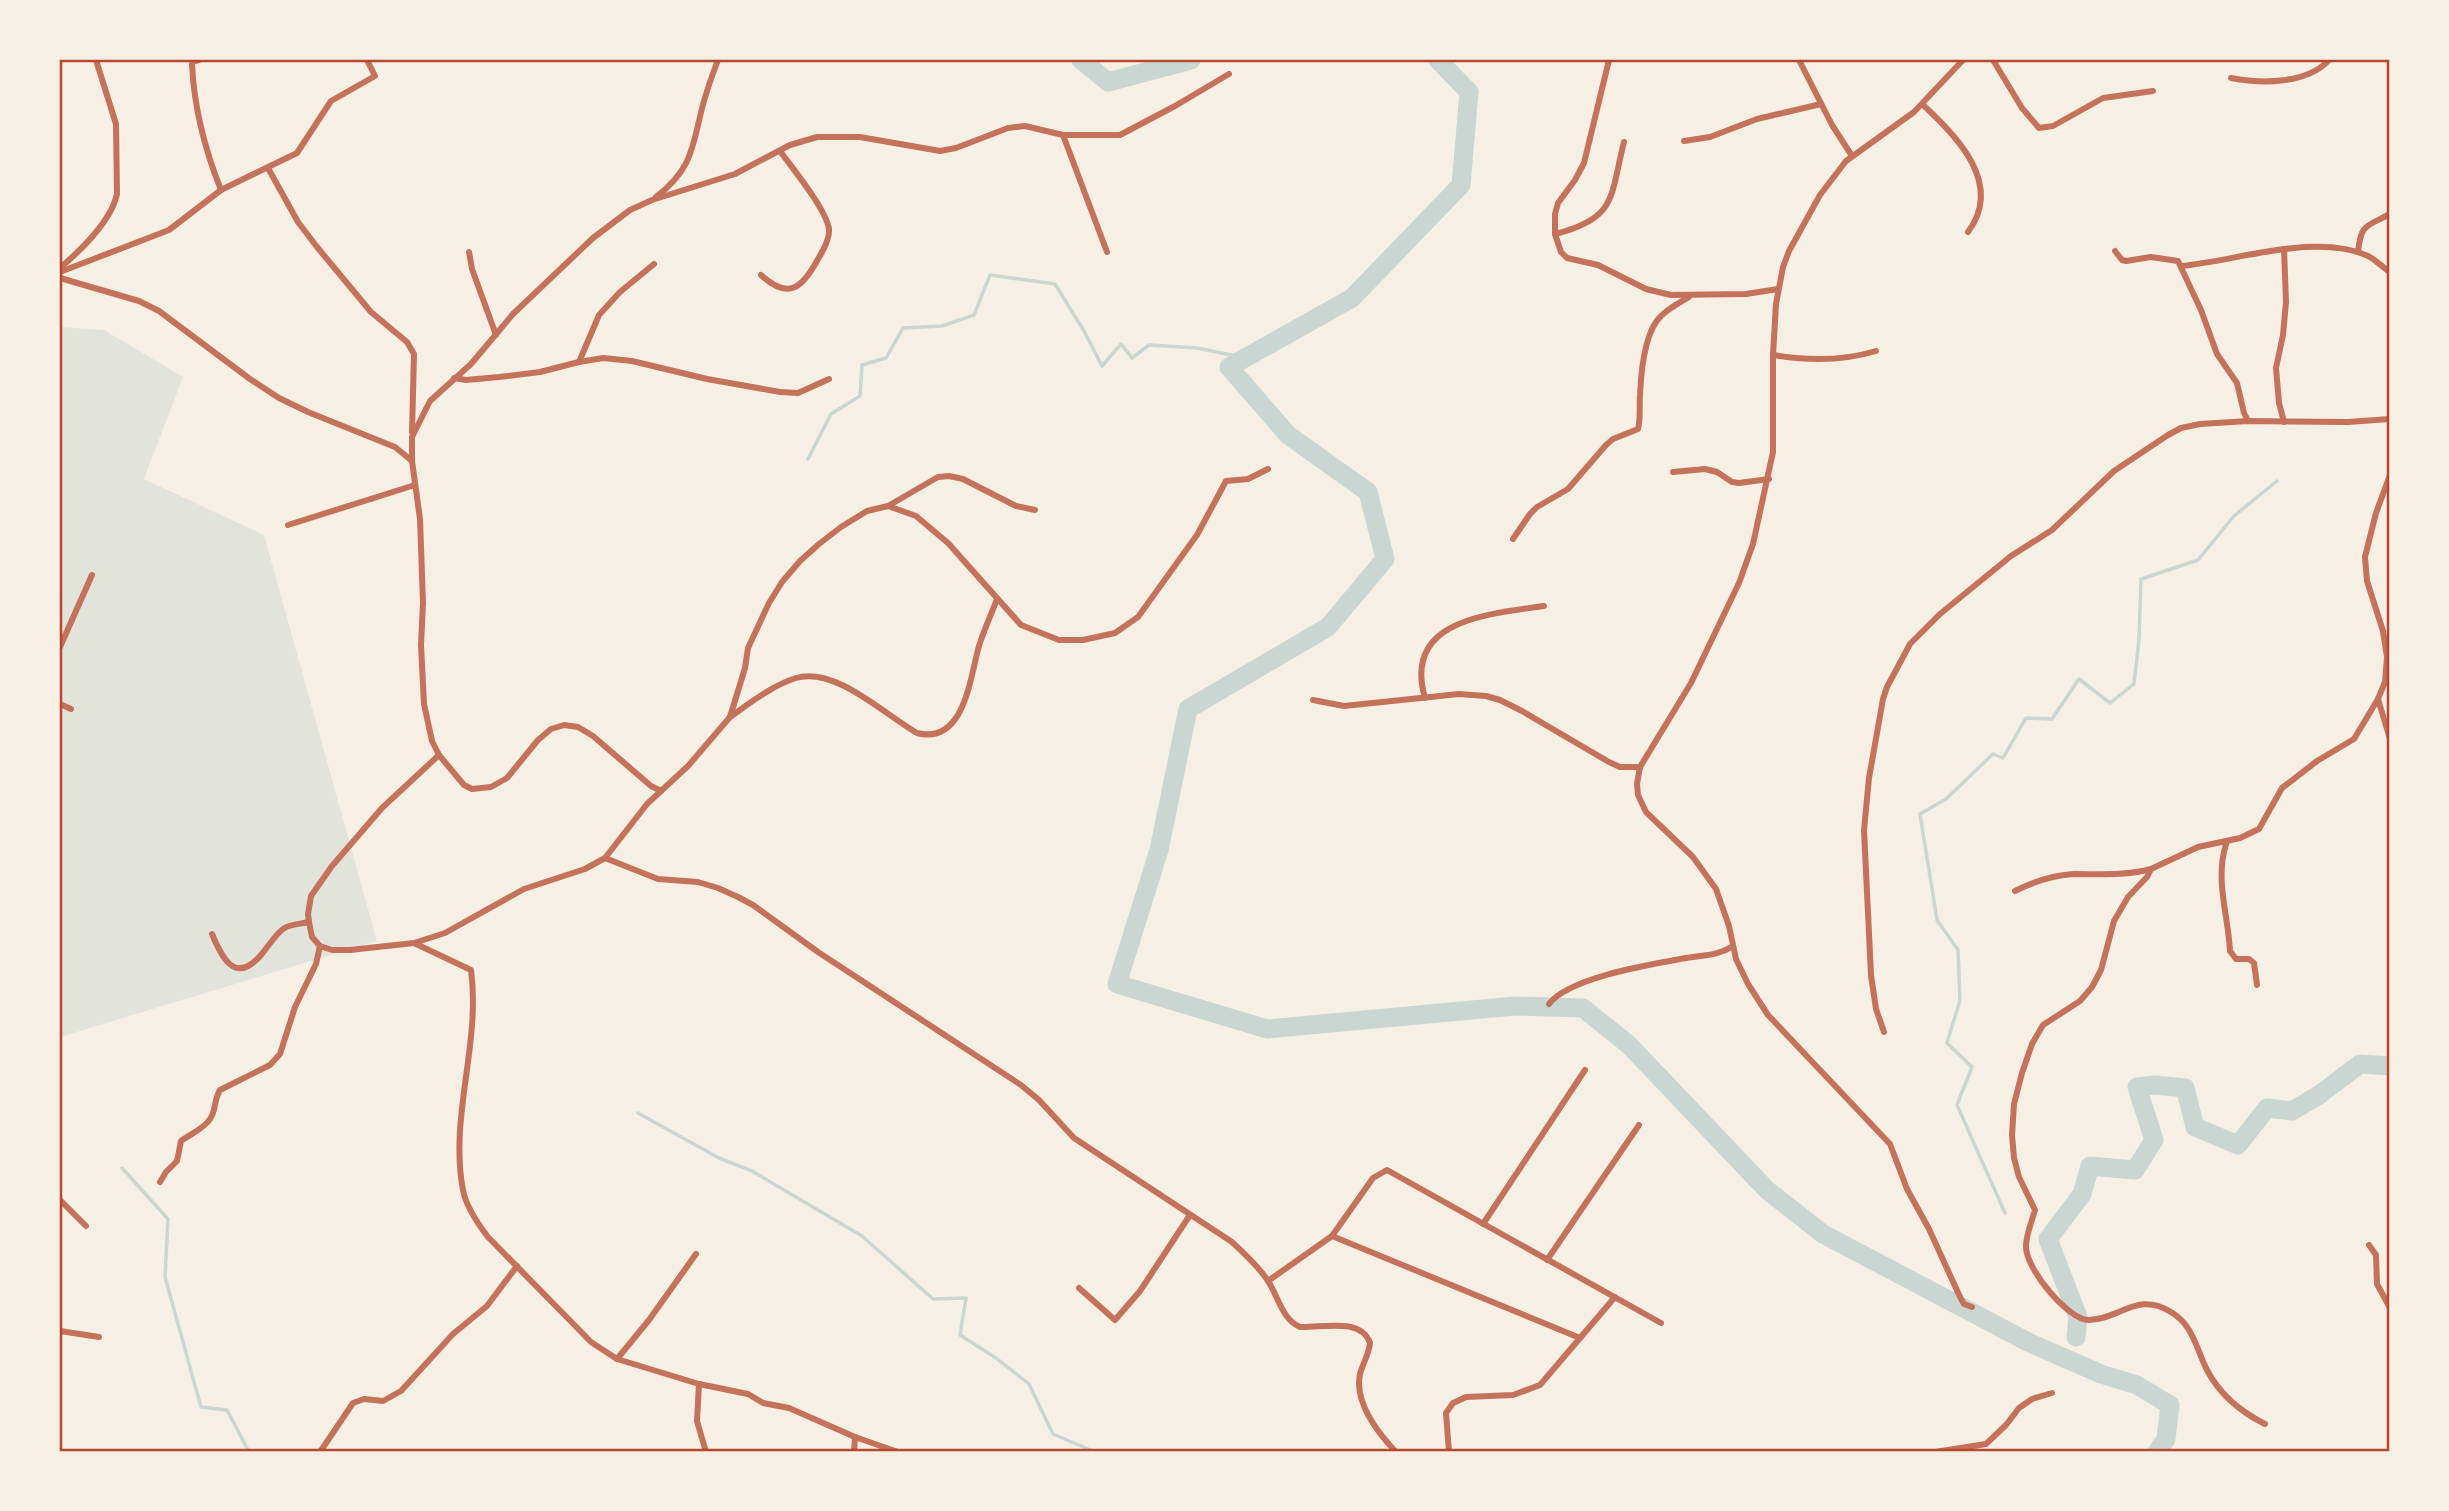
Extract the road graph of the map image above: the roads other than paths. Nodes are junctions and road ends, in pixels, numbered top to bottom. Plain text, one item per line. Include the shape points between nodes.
1 (96, 60) edge
2 (199, 60) edge
3 (368, 60) edge
4 (718, 60) edge
5 (1609, 60) edge
6 (1799, 60) edge
7 (1963, 60) edge
8 (1993, 60) edge
9 (2329, 60) edge
10 (1229, 74) dead end
11 (2231, 78) dead end
12 (2153, 90) dead end
13 (1821, 104) junction
14 (1922, 104) junction
15 (1063, 135) junction
16 (1684, 141) dead end
17 (1624, 142) dead end
18 (780, 151) junction
19 (1852, 156) junction
20 (268, 168) junction
21 (221, 190) junction
22 (652, 200) junction
23 (2389, 214) edge
24 (1968, 232) dead end
25 (1555, 234) junction
26 (2284, 249) junction
27 (2115, 251) dead end
28 (470, 252) dead end
29 (1107, 252) dead end
30 (2358, 252) junction
31 (654, 264) dead end
32 (2181, 266) junction
33 (60, 270) edge
34 (2389, 272) edge
35 (761, 275) dead end
36 (60, 278) edge
37 (1778, 289) junction
38 (1690, 296) junction
39 (496, 335) junction
40 (1876, 351) dead end
41 (1773, 355) junction
42 (579, 362) junction
43 (454, 378) junction
44 (829, 379) dead end
45 (2389, 419) edge
46 (2248, 421) junction
47 (2284, 422) junction
48 (412, 437) junction
49 (412, 461) junction
50 (1268, 469) dead end
51 (1674, 472) dead end
52 (2389, 475) edge
53 (1769, 479) junction
54 (415, 485) junction
55 (888, 506) junction
56 (1035, 510) dead end
57 (288, 525) dead end
58 (1513, 539) dead end
59 (92, 575) dead end
60 (997, 599) junction
61 (1544, 606) dead end
62 (60, 647) edge
63 (1425, 698) junction
64 (2378, 699) junction
65 (1313, 700) dead end
66 (60, 704) edge
67 (71, 709) dead end
68 (730, 717) junction
69 (2389, 739) edge
70 (439, 755) junction
71 (1640, 767) junction
72 (661, 791) junction
73 (2227, 841) junction
74 (605, 858) junction
75 (2151, 869) junction
76 (2015, 891) dead end
77 (309, 922) junction
78 (212, 934) dead end
79 (414, 943) junction
80 (320, 946) junction
81 (1732, 946) junction
82 (2256, 985) dead end
83 (1549, 1004) dead end
84 (1884, 1032) dead end
85 (1585, 1070) dead end
86 (1639, 1125) dead end
87 (160, 1182) dead end
88 (60, 1200) edge
89 (1190, 1215) junction
90 (1483, 1224) junction
91 (86, 1226) dead end
92 (1332, 1236) junction
93 (2369, 1245) dead end
94 (696, 1254) dead end
95 (1547, 1260) junction
96 (517, 1266) junction
97 (1268, 1281) junction
98 (1079, 1288) dead end
99 (1615, 1297) junction
100 (1972, 1307) dead end
101 (2389, 1308) edge
102 (1661, 1323) dead end
103 (60, 1331) edge
104 (99, 1337) dead end
105 (1580, 1338) junction
106 (617, 1359) junction
107 (699, 1384) junction
108 (2052, 1393) dead end
109 (2265, 1424) dead end
110 (855, 1437) junction
111 (1986, 1444) junction
112 (320, 1451) edge
113 (706, 1451) edge
114 (854, 1451) edge
115 (898, 1451) edge
116 (1396, 1451) edge
117 (1449, 1451) edge
118 (1935, 1451) edge
119 (1992, 1451) edge

1 - 33 street via 116,124 117,194 103,222
2 - 21 street via 192,64 197,106
3 - 20 street via 374,76 331,101 297,153
4 - 22 street via 690,156 671,186
5 - 25 street via 1584,163 1558,203
6 - 13 street
7 - 14 street
8 - 12 street via 2039,128 2103,98
9 - 11 street via 2318,70 2290,78 2260,82
10 - 15 street via 1131,131
13 - 16 street
13 - 19 street
14 - 19 street
14 - 24 street via 1958,138 1979,178 1981,198
15 - 18 street via 1026,126 1008,128 940,151 860,137 817,137
15 - 29 street
17 - 25 street via 1607,206 1590,222
18 - 22 street via 735,174
18 - 35 street via 826,218 829,235 808,278 796,288 783,289
19 - 37 street via 1834,174 1799,231
20 - 21 street
20 - 48 street via 317,247 371,312 407,342 414,354
21 - 33 street via 169,230
22 - 39 street via 630,210 593,238
23 - 30 street via 2364,228
25 - 38 street via 1557,246 1567,258 1598,265 1655,292
26 - 30 street
26 - 32 street
26 - 47 street via 2286,302 2276,368
27 - 32 street via 2122,260 2164,257
28 - 39 street
30 - 34 street
31 - 42 street via 599,315
32 - 46 street via 2217,354 2237,383
36 - 49 street via 159,311 279,398 395,447
37 - 38 street
37 - 41 street
38 - 58 street via 1659,317 1652,328 1638,429 1606,445 1568,489 1530,514
39 - 43 street
40 - 41 street via 1831,360
41 - 53 street via 1775,436
42 - 43 street via 540,372
42 - 44 street via 632,361 780,392 799,393
43 - 48 street via 430,401
45 - 47 street
46 - 47 street
46 - 84 street via 2181,428 2157,442 2114,471 2052,530 1968,590 1910,644 1883,699 1864,831 1871,975
48 - 49 street
49 - 54 street
50 - 60 street via 1248,479 1226,481 1163,584 1138,617 1115,633 1059,640 1021,625
51 - 53 street via 1705,469 1739,483
52 - 64 street via 2365,557 2387,657
53 - 71 street via 1739,583 1691,683
54 - 57 street
54 - 70 street via 424,704
55 - 56 street via 938,477 949,476
55 - 60 street via 916,516 932,528
55 - 68 street via 867,511 841,527 782,582 748,648
59 - 62 street
60 - 68 street via 963,705 944,731 917,733 832,680 815,676 796,678
61 - 63 street via 1482,614 1445,631 1421,664
63 - 65 street via 1344,706
63 - 71 street via 1459,694 1500,700 1609,762
64 - 69 street
64 - 73 street via 2354,739 2282,788 2259,829
66 - 67 street
68 - 72 street
70 - 72 street via 464,785 491,787 507,778 538,740 564,724 593,736
70 - 77 street via 382,808 332,866 311,896
71 - 81 street via 1641,804 1693,857 1716,889
72 - 74 street
73 - 75 street via 2198,847
73 - 82 street via 2221,875 2230,951 2236,959 2254,963
74 - 79 street via 524,889 445,933
74 - 89 street via 658,879 718,888 753,905 1021,1085 1074,1138
75 - 76 street via 2072,874
75 - 109 street via 2114,920 2092,987 2080,1001 2043,1025 2022,1073 2014,1104 2014,1158 2035,1210 2026,1247 2029,1266 2078,1317 2088,1320 2150,1303 2171,1311 2187,1325 2217,1385 2243,1413
77 - 78 street via 286,927 244,969 223,959
77 - 80 street via 312,937
79 - 80 street via 350,950
79 - 96 street via 471,970 472,1022 461,1130 463,1192 479,1225
80 - 87 street via 280,1054 270,1065 220,1090 209,1121 181,1141 177,1161
81 - 83 street via 1714,955 1648,964 1599,978 1564,991
81 - 100 street via 1768,1015 1890,1144 1960,1297
85 - 90 street
86 - 95 street
88 - 91 street
89 - 97 street via 1232,1242
89 - 98 street via 1140,1292 1115,1320
90 - 92 street via 1387,1170 1373,1178
90 - 95 street
92 - 97 street
92 - 105 street
93 - 101 street via 2376,1255 2377,1284
94 - 106 street
95 - 99 street
96 - 106 street via 591,1342
96 - 112 street via 487,1306 453,1334 396,1395 353,1404
97 - 116 street via 1284,1314 1295,1325 1359,1328 1368,1336 1370,1347 1360,1374 1360,1393 1374,1424
99 - 102 street
99 - 105 street
103 - 104 street
105 - 117 street via 1540,1385 1513,1395 1466,1397 1453,1404 1446,1413
106 - 107 street
107 - 110 street via 748,1394
107 - 113 street via 697,1421
108 - 111 street via 2019,1408
110 - 114 street
110 - 115 street
111 - 118 street
111 - 119 street

